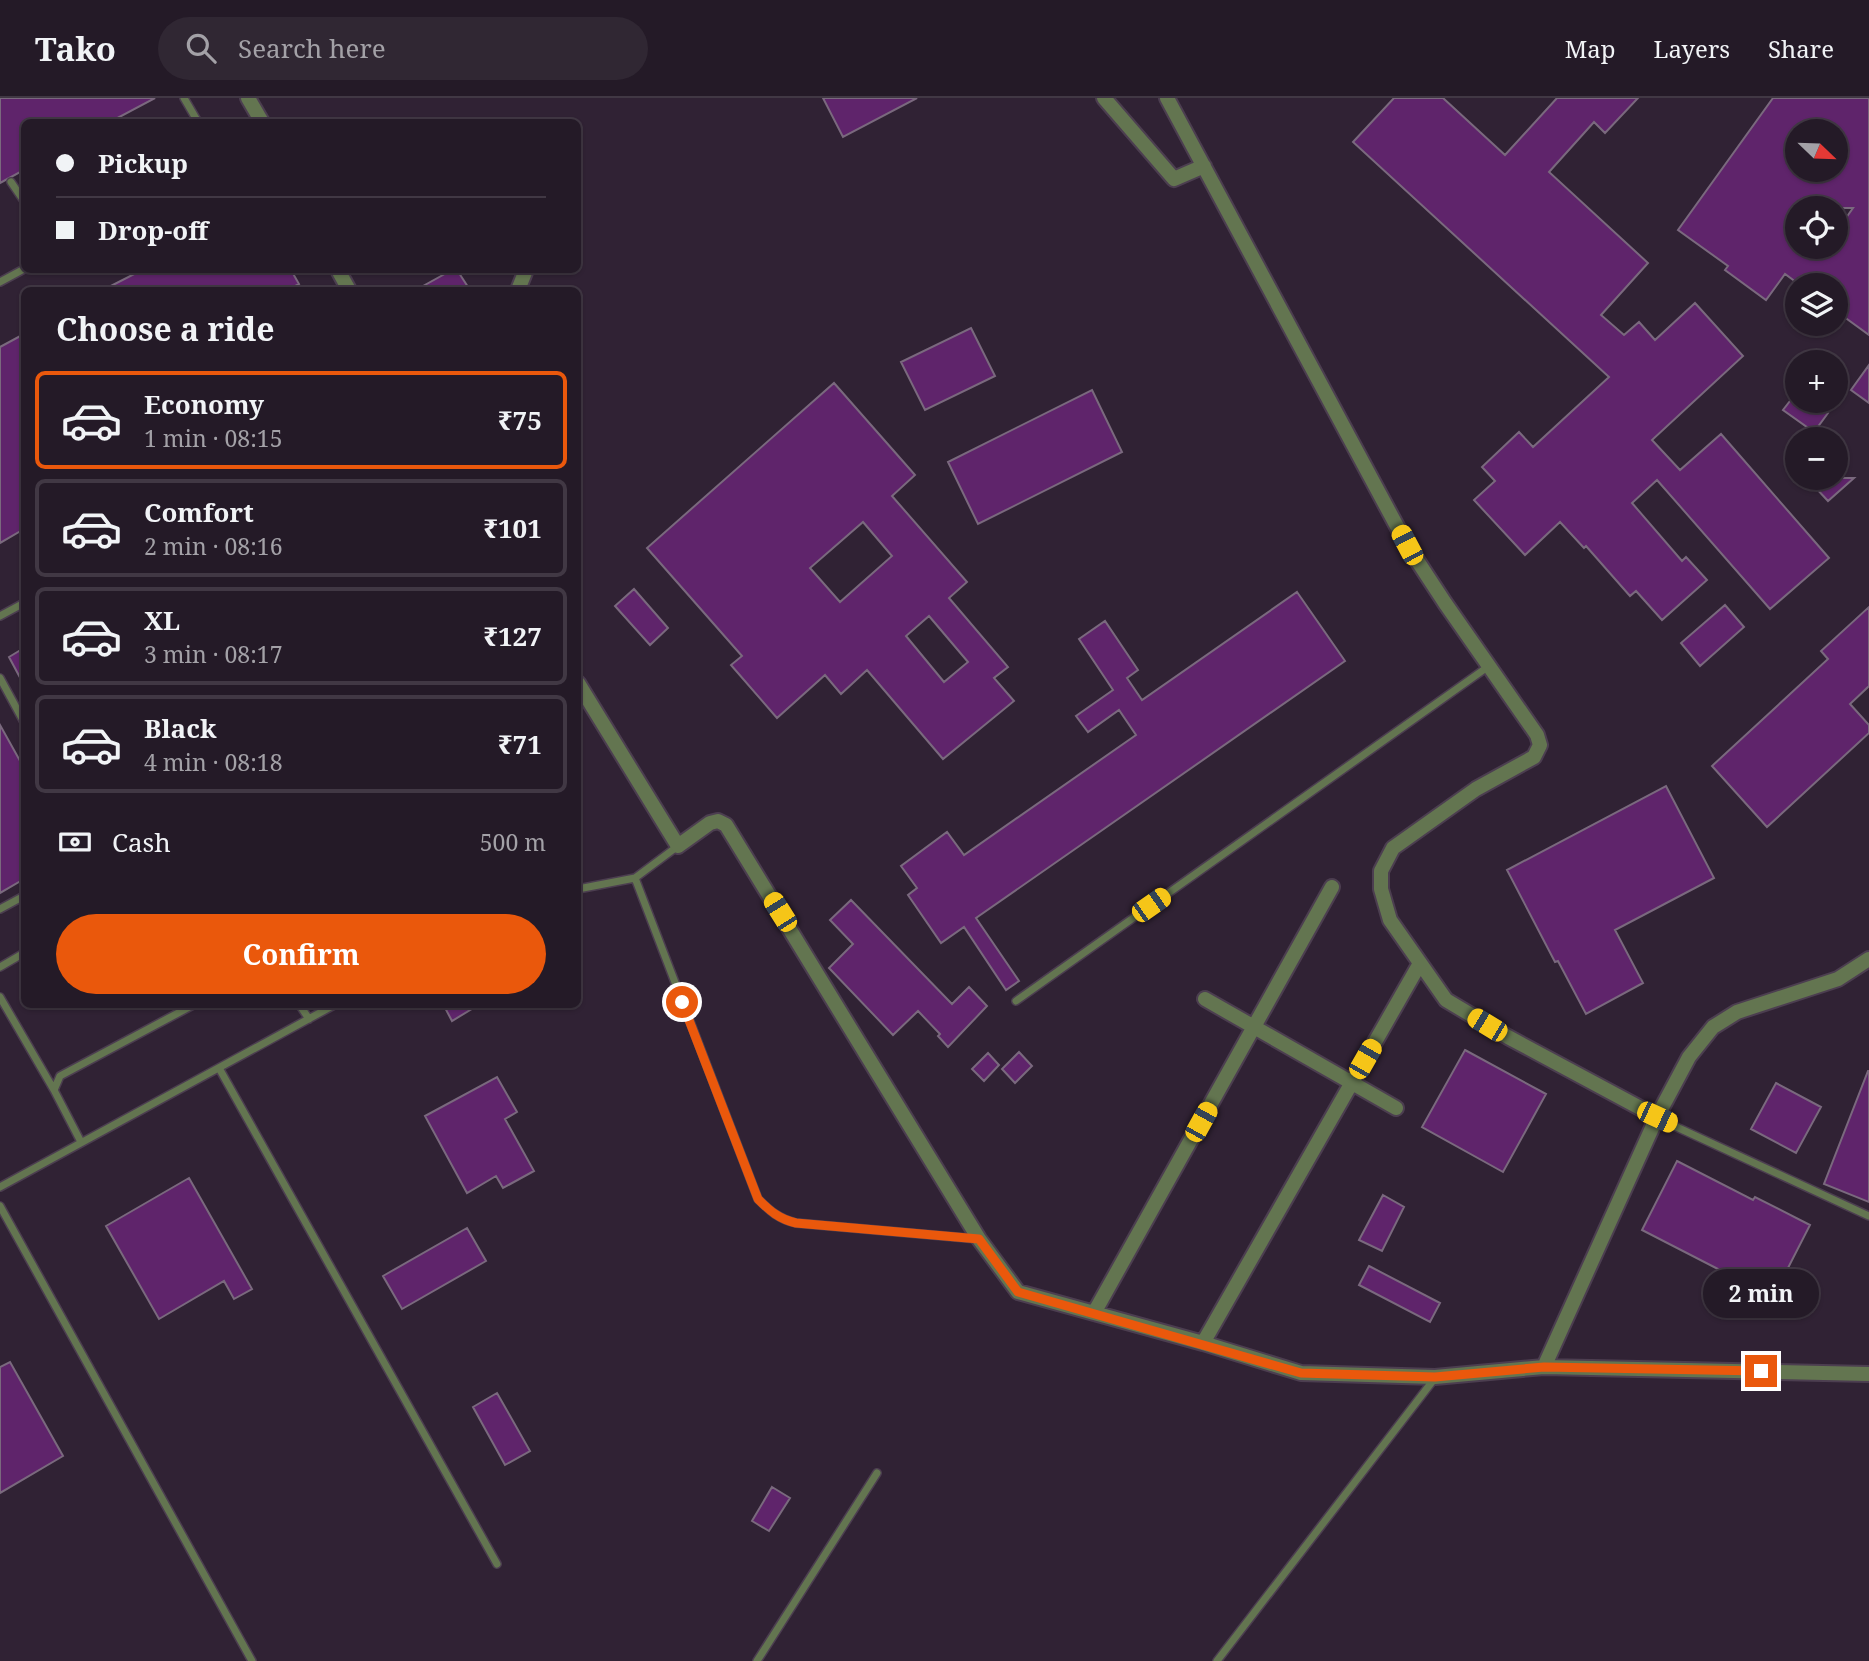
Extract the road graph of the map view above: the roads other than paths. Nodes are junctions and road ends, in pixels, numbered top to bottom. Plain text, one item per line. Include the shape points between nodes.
1 (184, 98) edge
2 (247, 98) edge
3 (1104, 98) edge
4 (1167, 98) edge
5 (196, 119) edge
6 (260, 119) edge
7 (1204, 166) junction
8 (11, 182) dead end
9 (21, 197) edge
10 (21, 272) edge
11 (0, 282) edge
12 (21, 605) edge
13 (0, 616) edge
14 (1489, 666) junction
15 (0, 678) edge
16 (581, 688) edge
17 (21, 716) edge
18 (678, 846) junction
19 (635, 878) junction
20 (1332, 887) dead end
21 (581, 889) edge
22 (21, 898) edge
23 (0, 909) edge
24 (21, 955) edge
25 (1869, 959) edge
26 (1419, 965) junction
27 (0, 967) edge
28 (0, 997) edge
29 (1205, 999) dead end
30 (1016, 1001) dead end
31 (188, 1008) edge
32 (302, 1008) edge
33 (329, 1008) edge
34 (309, 1019) junction
35 (1254, 1027) junction
36 (219, 1068) junction
37 (1352, 1083) junction
38 (54, 1090) junction
39 (1396, 1108) dead end
40 (1657, 1117) junction
41 (82, 1142) junction
42 (0, 1187) edge
43 (0, 1206) edge
44 (1869, 1216) edge
45 (979, 1239) junction
46 (1094, 1313) junction
47 (1203, 1343) junction
48 (1544, 1367) junction
49 (1869, 1374) edge
50 (1435, 1377) junction
51 (877, 1472) dead end
52 (497, 1564) dead end
53 (251, 1661) edge
54 (757, 1661) edge
55 (1217, 1661) edge

1 - 5 lane
2 - 6 street
3 - 7 street via 1174,179
4 - 7 street
7 - 14 street via 1407,545
8 - 9 lane
10 - 11 lane
12 - 13 lane
14 - 26 street via 1540,745 1534,757 1476,789 1393,848 1381,871 1381,889 1391,920
14 - 30 lane
15 - 17 lane
16 - 18 street
18 - 19 lane
18 - 45 street via 710,823 726,825
19 - 21 lane
19 - 45 lane via 758,1199 770,1212 796,1223
20 - 35 street
22 - 23 lane
24 - 27 lane
25 - 40 street via 1838,979 1737,1012 1713,1027 1689,1057
26 - 37 street
26 - 40 street via 1446,1000
28 - 38 lane
29 - 35 street
31 - 38 lane via 60,1076
32 - 34 lane
33 - 34 lane
34 - 36 lane
35 - 37 street
35 - 46 street
36 - 41 lane
36 - 52 lane
37 - 39 street
37 - 47 street
38 - 41 lane
40 - 44 lane
40 - 48 street
41 - 42 lane
43 - 53 lane
45 - 46 street via 1018,1292
46 - 47 street
47 - 50 street via 1301,1373
48 - 49 street
48 - 50 street
50 - 55 lane
51 - 54 lane

